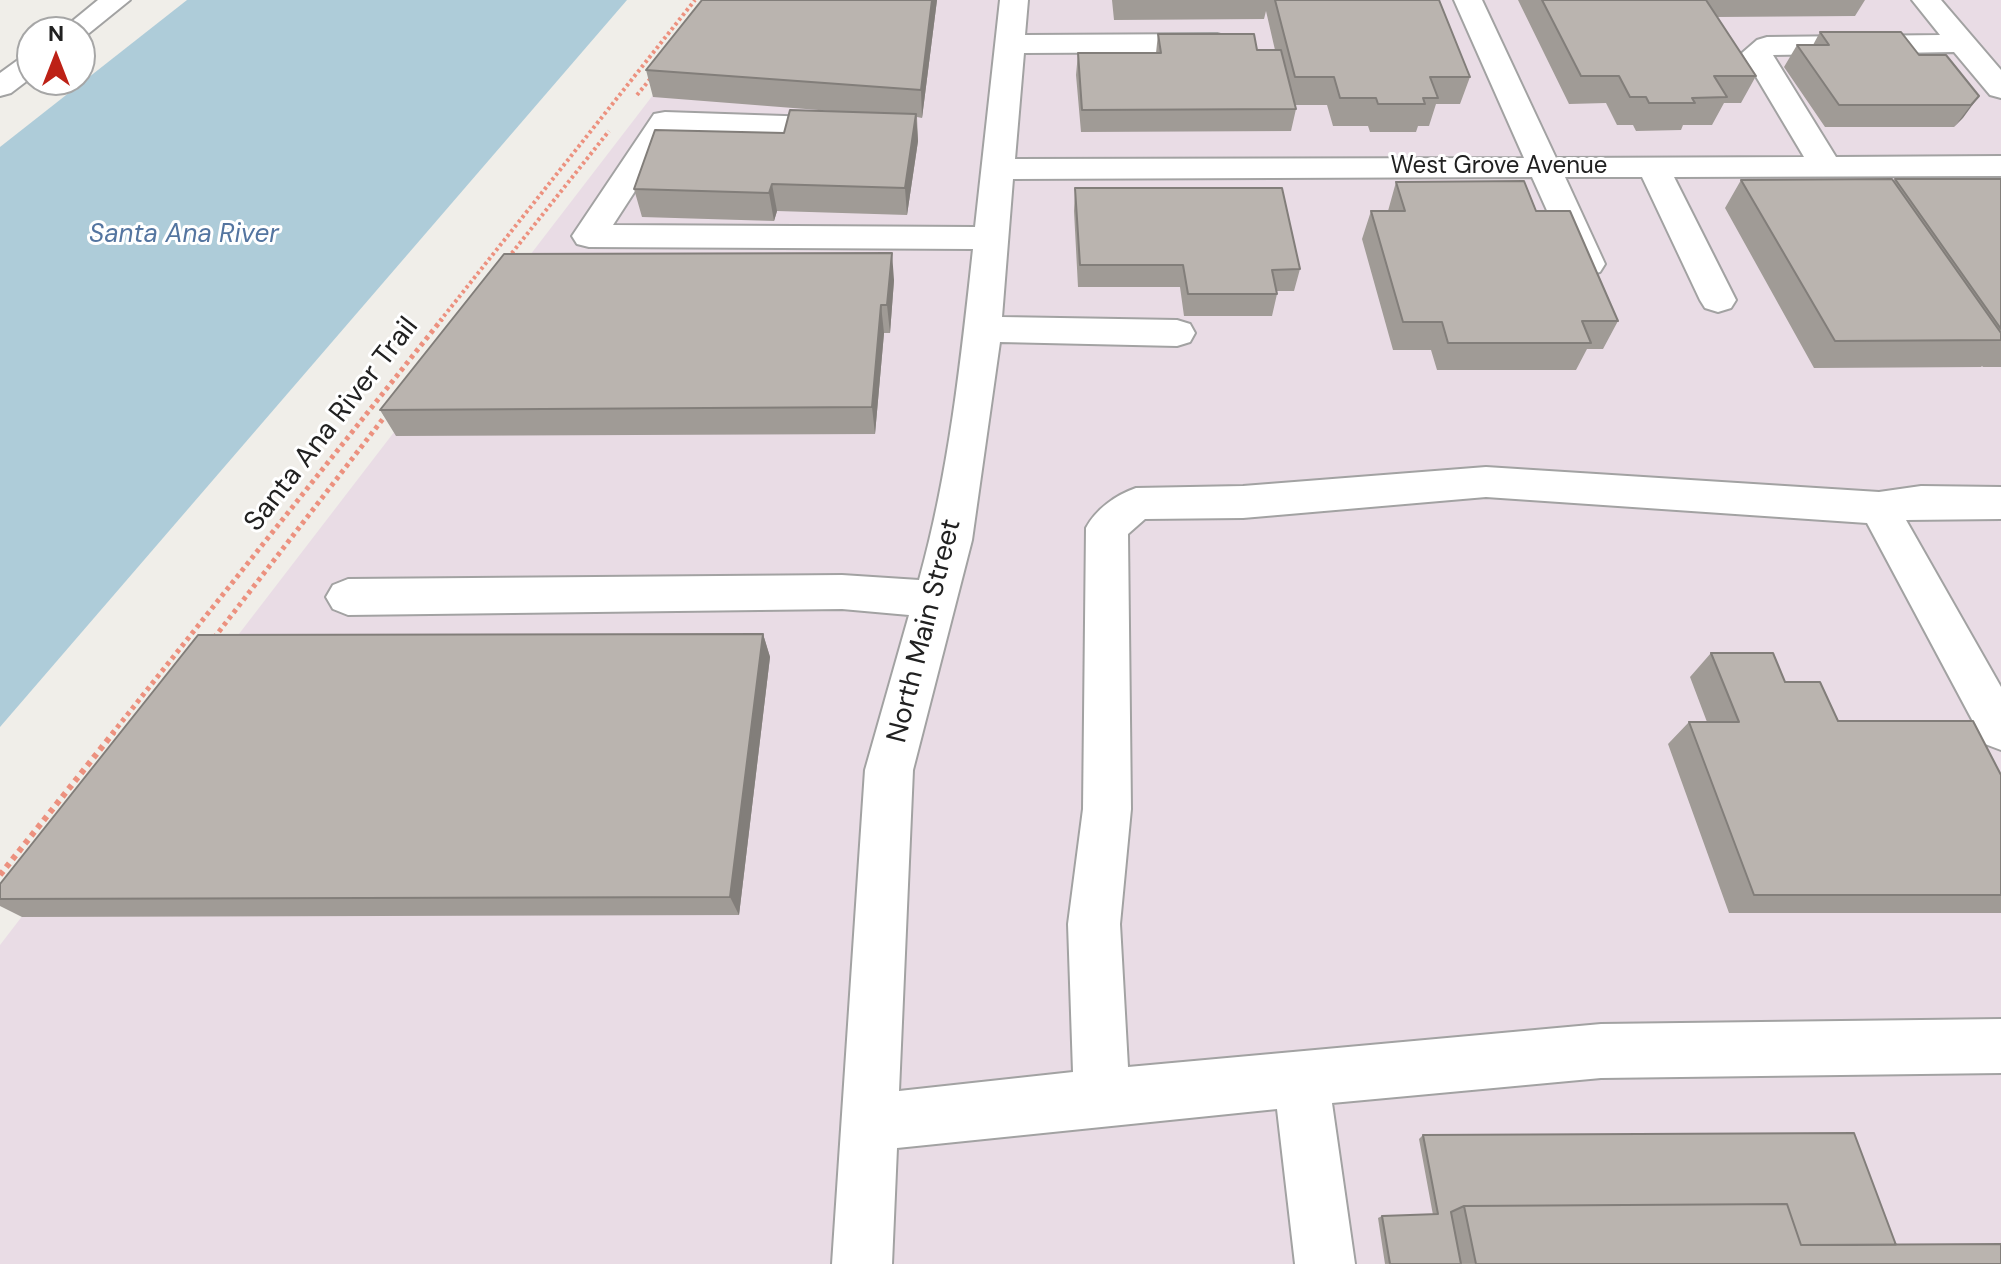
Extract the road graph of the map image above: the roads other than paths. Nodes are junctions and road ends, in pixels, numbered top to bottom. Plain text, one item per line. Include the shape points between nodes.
1 (116, 0) edge
2 (1014, 0) edge
3 (1468, 0) edge
4 (1926, 0) edge
5 (94, 16) edge
6 (1233, 43) edge
7 (1963, 43) junction
8 (1012, 44) junction
9 (2001, 89) edge
10 (878, 128) edge
11 (1826, 166) junction
12 (2001, 166) edge
13 (1543, 167) junction
14 (1653, 167) junction
15 (997, 169) junction
16 (991, 238) junction
17 (1599, 290) edge
18 (1718, 300) dead end
19 (983, 329) junction
20 (1177, 333) dead end
21 (2001, 503) edge
22 (1879, 508) junction
23 (348, 597) dead end
24 (935, 599) junction
25 (2001, 730) edge
26 (2001, 1046) edge
27 (1301, 1079) junction
28 (1102, 1098) junction
29 (869, 1123) junction
30 (862, 1264) edge
31 (1325, 1264) edge

1 - 5 street
2 - 8 street, North Main Street
3 - 13 street
4 - 7 street
6 - 8 street
7 - 9 street
7 - 11 street via 1767,46 1757,53
8 - 15 street, North Main Street
10 - 16 street via 665,121 589,236
11 - 12 street, West Grove Avenue
11 - 14 street, West Grove Avenue
13 - 14 street, West Grove Avenue
13 - 15 street, West Grove Avenue
13 - 17 street
14 - 18 street
15 - 16 street, North Main Street
16 - 19 street, North Main Street
19 - 20 street
19 - 24 street, North Main Street via 951,540
21 - 22 street via 1921,502
22 - 25 street
22 - 28 street via 1486,482 1243,502 1136,504 1107,528 1107,809 1094,924
23 - 24 street via 842,592
24 - 29 street, North Main Street via 889,770
26 - 27 street via 1601,1051
27 - 28 street
27 - 31 street
28 - 29 street
29 - 30 street, North Main Street

